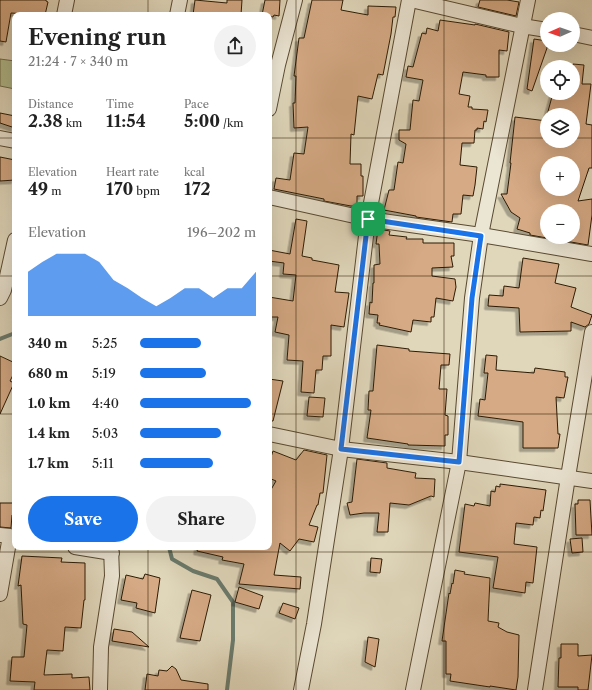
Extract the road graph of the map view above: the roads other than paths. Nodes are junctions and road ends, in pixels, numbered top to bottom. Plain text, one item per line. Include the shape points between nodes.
1 (67, 0) edge
2 (180, 0) edge
3 (295, 0) edge
4 (410, 0) edge
5 (528, 0) edge
6 (65, 12) edge
7 (178, 12) edge
8 (522, 26) junction
9 (540, 29) edge
10 (580, 35) edge
11 (592, 38) edge
12 (272, 94) edge
13 (0, 138) edge
14 (12, 140) edge
15 (272, 198) edge
16 (368, 219) junction
17 (481, 236) junction
18 (12, 254) edge
19 (592, 254) edge
20 (0, 298) edge
21 (592, 332) edge
22 (272, 435) edge
23 (341, 449) junction
24 (459, 462) junction
25 (568, 477) junction
26 (592, 482) edge
27 (8, 536) edge
28 (112, 550) edge
29 (0, 594) edge
30 (100, 690) edge
31 (301, 690) edge
32 (413, 690) edge
33 (535, 690) edge

1 - 6 street
2 - 7 street
3 - 12 street
4 - 8 street
4 - 16 street
5 - 8 street
8 - 9 street
8 - 17 street
10 - 11 street
13 - 14 street
15 - 16 street
16 - 17 street
16 - 23 street
17 - 19 street
17 - 24 street via 472,298
18 - 20 street
21 - 25 street
22 - 23 street
23 - 24 street
23 - 31 street via 314,624
24 - 25 street
24 - 32 street
25 - 26 street
25 - 33 street
27 - 29 street
28 - 30 street via 112,576 101,647

